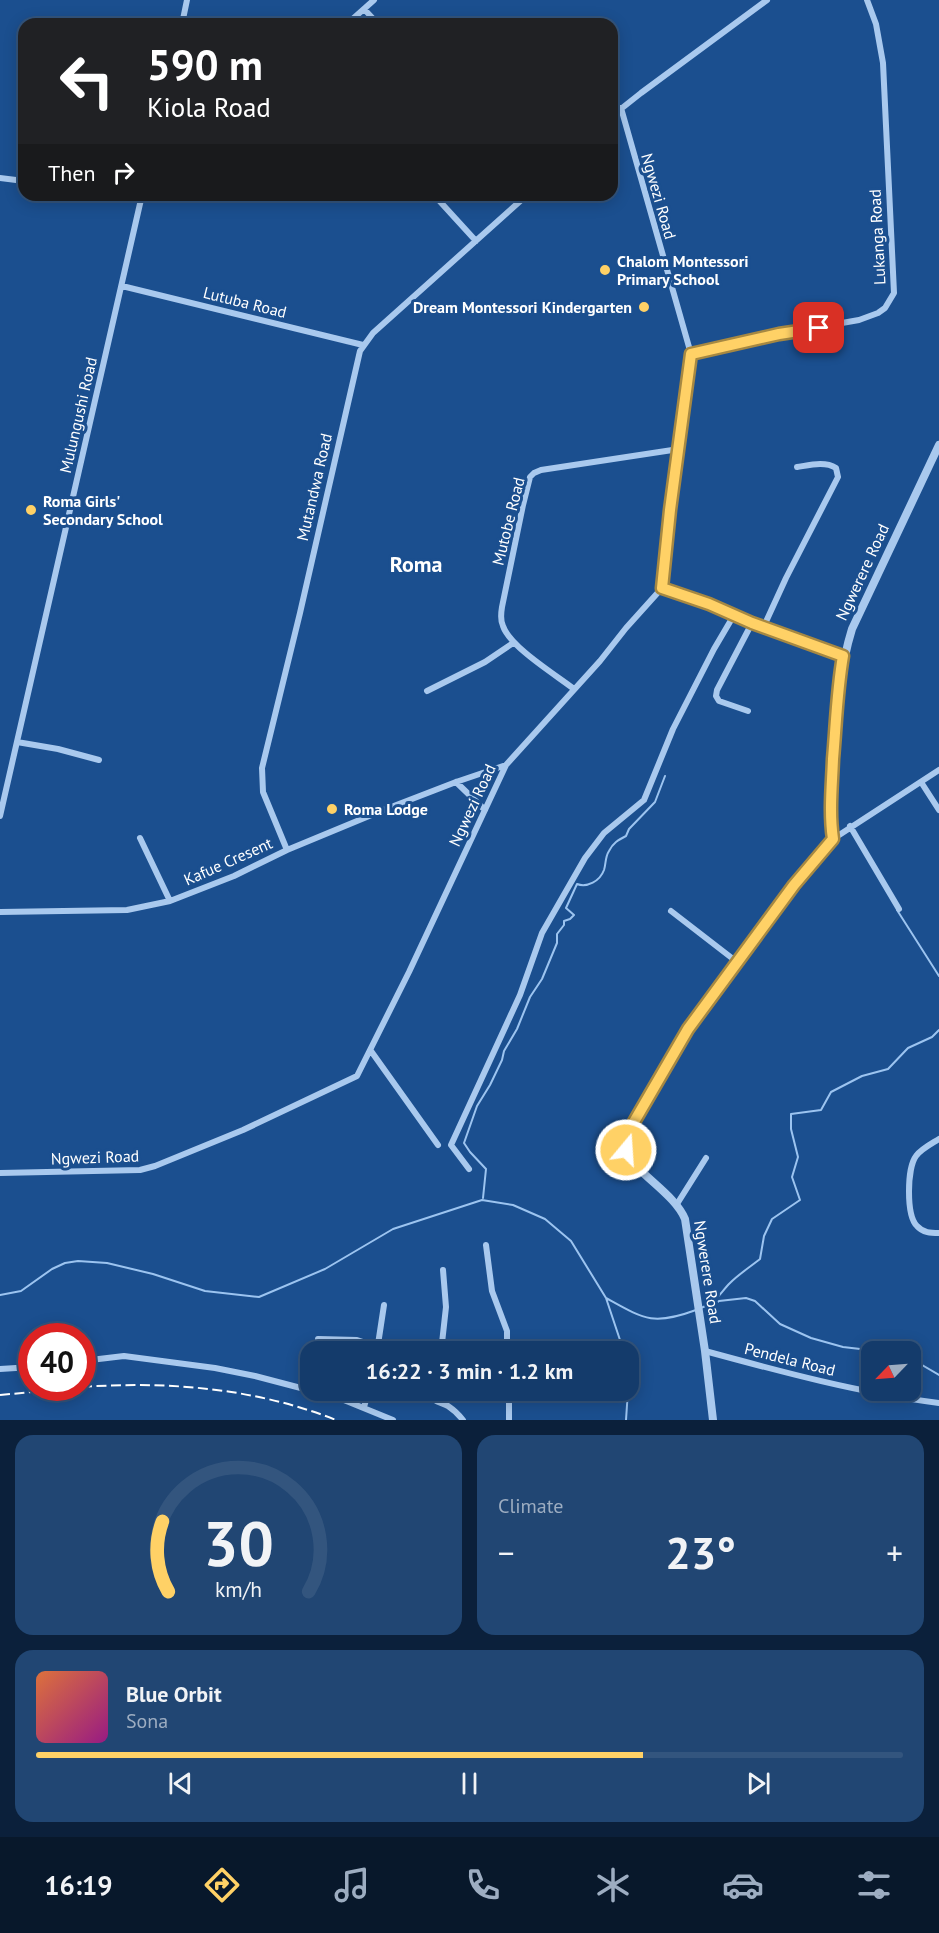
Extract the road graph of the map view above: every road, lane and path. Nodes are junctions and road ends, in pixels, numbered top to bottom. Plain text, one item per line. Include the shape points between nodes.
1 (187, 0) edge
2 (374, 0) edge
3 (767, 0) edge
4 (867, 0) edge
5 (364, 9) junction
6 (183, 18) edge
7 (354, 18) edge
8 (372, 18) edge
9 (621, 108) junction
10 (618, 111) edge
11 (0, 178) edge
12 (18, 180) edge
13 (141, 201) edge
14 (439, 201) edge
15 (520, 201) edge
16 (476, 241) junction
17 (122, 286) junction
18 (363, 345) junction
19 (691, 354) junction
20 (939, 445) edge
21 (679, 450) junction
22 (797, 468) dead end
23 (662, 588) junction
24 (734, 615) junction
25 (752, 623) junction
26 (764, 626) junction
27 (513, 643) junction
28 (843, 656) junction
29 (574, 689) junction
30 (427, 691) dead end
31 (748, 711) dead end
32 (17, 741) junction
33 (99, 760) dead end
34 (506, 765) junction
35 (939, 770) edge
36 (456, 782) junction
37 (921, 782) junction
38 (2, 800) edge
39 (485, 810) junction
40 (939, 810) edge
41 (0, 816) edge
42 (850, 826) junction
43 (140, 838) dead end
44 (833, 839) junction
45 (287, 850) junction
46 (170, 901) junction
47 (899, 909) dead end
48 (672, 911) dead end
49 (0, 912) edge
50 (737, 962) junction
51 (371, 1051) junction
52 (939, 1139) edge
53 (438, 1145) dead end
54 (706, 1158) dead end
55 (469, 1169) dead end
56 (0, 1173) edge
57 (677, 1204) junction
58 (939, 1233) edge
59 (486, 1245) dead end
60 (443, 1270) dead end
61 (384, 1305) dead end
62 (318, 1339) dead end
63 (359, 1341) edge
64 (379, 1341) edge
65 (442, 1341) edge
66 (507, 1341) edge
67 (705, 1351) junction
68 (96, 1359) edge
69 (18, 1368) edge
70 (0, 1369) edge
71 (366, 1401) edge
72 (437, 1401) edge
73 (509, 1401) edge
74 (939, 1403) edge
75 (364, 1407) junction
76 (393, 1420) edge
77 (463, 1420) edge
78 (509, 1420) edge
79 (713, 1420) edge

1 - 6 street
2 - 5 street
3 - 9 street
4 - 19 street, Lukanga Road via 883,63 894,293 878,313 859,320
5 - 7 street
5 - 8 street
9 - 10 street
9 - 19 street, Ngwezi Road
11 - 12 street
13 - 17 street, Mulungushi Road
14 - 16 street
15 - 16 street, Mutandwa Road
16 - 18 street, Mutandwa Road
17 - 18 street, Lutuba Road
17 - 32 street, Mulungushi Road
18 - 45 street, Mutandwa Road via 262,768 263,792
19 - 21 street, Ngwezi Road
20 - 28 street, Ngwerere Road via 852,628
21 - 23 street, Ngwezi Road
21 - 27 street, Mutobe Road via 542,470 530,477 501,616
22 - 26 street via 825,464 833,465 838,472
23 - 24 street
23 - 29 street, Ngwezi Road
24 - 25 street
24 - 55 street via 674,729 644,800 604,833 542,933 520,994 451,1145
25 - 26 street
25 - 31 street via 716,696 719,701
26 - 28 street
27 - 29 street, Mutobe Road
27 - 30 street
28 - 44 street, Ngwerere Road via 833,762
29 - 34 street, Ngwezi Road
32 - 33 street
32 - 38 street, Mulungushi Road
34 - 36 street, Kafue Cresent
34 - 39 street, Ngwezi Road
35 - 37 street
36 - 39 street
36 - 45 street, Kafue Cresent
37 - 40 street
37 - 42 street
38 - 41 street, Mulungushi Road
39 - 51 street, Ngwezi Road
42 - 44 street
42 - 47 street
43 - 46 street
44 - 50 street, Ngwerere Road
45 - 46 street, Kafue Cresent
46 - 49 street, Kafue Cresent via 127,910
48 - 50 street
50 - 57 street, Ngwerere Road via 688,1029 627,1134 626,1150 633,1162
51 - 53 street
51 - 56 street, Ngwezi Road via 352,1080 155,1166 140,1170
52 - 58 street via 916,1156 911,1167 909,1199 916,1226 927,1233
54 - 57 street
57 - 67 street, Ngwerere Road via 688,1231
59 - 66 street via 492,1291 507,1330
60 - 65 street via 447,1307
61 - 64 street
62 - 63 street
67 - 74 street, Pendela Road via 891,1397
67 - 79 street, Ngwerere Road
68 - 75 street via 124,1356 215,1368
69 - 70 street
71 - 75 street
72 - 77 street
73 - 78 street
75 - 76 street

